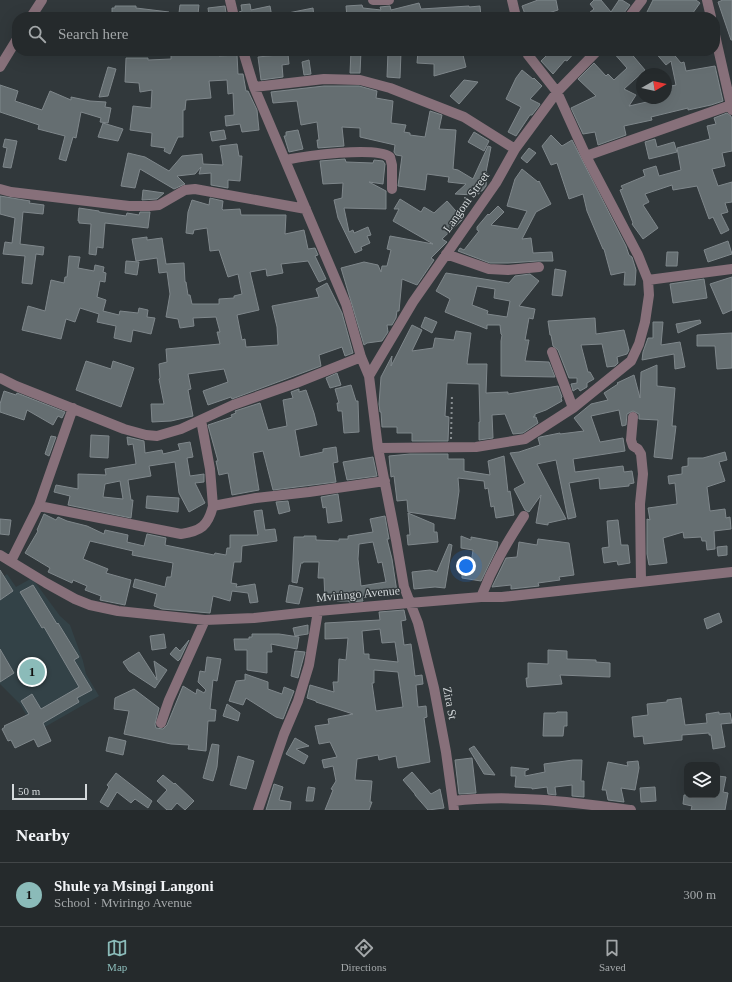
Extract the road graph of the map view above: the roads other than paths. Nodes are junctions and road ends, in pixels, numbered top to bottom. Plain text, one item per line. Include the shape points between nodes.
1 (42, 0) edge
2 (230, 0) edge
3 (373, 0) edge
4 (389, 0) edge
5 (512, 0) edge
6 (642, 0) edge
7 (707, 0) edge
8 (34, 12) edge
9 (233, 12) edge
10 (515, 12) edge
11 (633, 12) edge
12 (710, 12) edge
13 (12, 47) edge
14 (720, 54) edge
15 (245, 56) edge
16 (529, 56) edge
17 (592, 56) edge
18 (0, 67) edge
19 (254, 87) junction
20 (729, 88) edge
21 (557, 92) junction
22 (731, 107) edge
23 (515, 149) junction
24 (586, 156) junction
25 (285, 160) junction
26 (0, 189) edge
27 (392, 189) dead end
28 (306, 209) junction
29 (446, 254) junction
30 (538, 267) dead end
31 (732, 269) edge
32 (648, 280) junction
33 (552, 352) dead end
34 (361, 357) junction
35 (369, 376) junction
36 (0, 378) edge
37 (73, 408) junction
38 (573, 408) junction
39 (633, 417) dead end
40 (201, 420) junction
41 (378, 448) junction
42 (385, 481) junction
43 (39, 506) junction
44 (213, 506) junction
45 (524, 516) dead end
46 (0, 555) edge
47 (11, 561) junction
48 (732, 572) edge
49 (641, 582) junction
50 (481, 597) junction
51 (409, 603) junction
52 (318, 611) junction
53 (204, 620) junction
54 (161, 723) dead end
55 (454, 805) edge
56 (258, 810) edge
57 (631, 810) edge

1 - 8 street
2 - 9 street
3 - 4 street
5 - 10 street
6 - 11 street
7 - 12 street
13 - 18 street
14 - 20 street
15 - 19 street, Zira St
16 - 21 street
17 - 21 street, Langoni Street
19 - 23 street via 324,79 360,80 390,88 464,117
19 - 25 street, Zira St
20 - 22 street
21 - 23 street, Langoni Street
21 - 24 street
22 - 24 street
23 - 29 street, Langoni Street via 496,183
24 - 32 street via 638,255
25 - 27 street via 357,152 386,154 390,157 392,165
25 - 28 street, Zira St
26 - 28 street via 129,206 149,206 159,205 185,190 195,189
28 - 34 street, Zira St via 346,304
29 - 30 street via 489,269
29 - 35 street, Langoni Street via 413,302
31 - 32 street
32 - 38 street via 649,295 645,322 631,360
33 - 38 street
34 - 35 street, Zira St
34 - 40 street via 233,405
35 - 41 street, Zira St
36 - 37 street
37 - 40 street via 124,429 146,435 166,434
37 - 43 street
38 - 41 street via 525,438 476,447
39 - 49 street via 631,440 641,454 642,467
40 - 44 street via 210,469
41 - 42 street, Zira St
42 - 44 street
42 - 51 street, Zira St
43 - 44 street via 181,534 194,532 204,525
43 - 47 street
45 - 50 street via 505,545
46 - 47 street, Mviringo Avenue
47 - 53 street, Mviringo Avenue via 46,583 90,605 118,611
48 - 49 street, Mviringo Avenue
49 - 50 street, Mviringo Avenue
50 - 51 street, Mviringo Avenue
51 - 52 street, Mviringo Avenue
51 - 55 street, Zira St via 418,624 434,688
52 - 53 street, Mviringo Avenue
52 - 56 street via 309,665
53 - 54 street
55 - 57 street via 480,798 528,798

